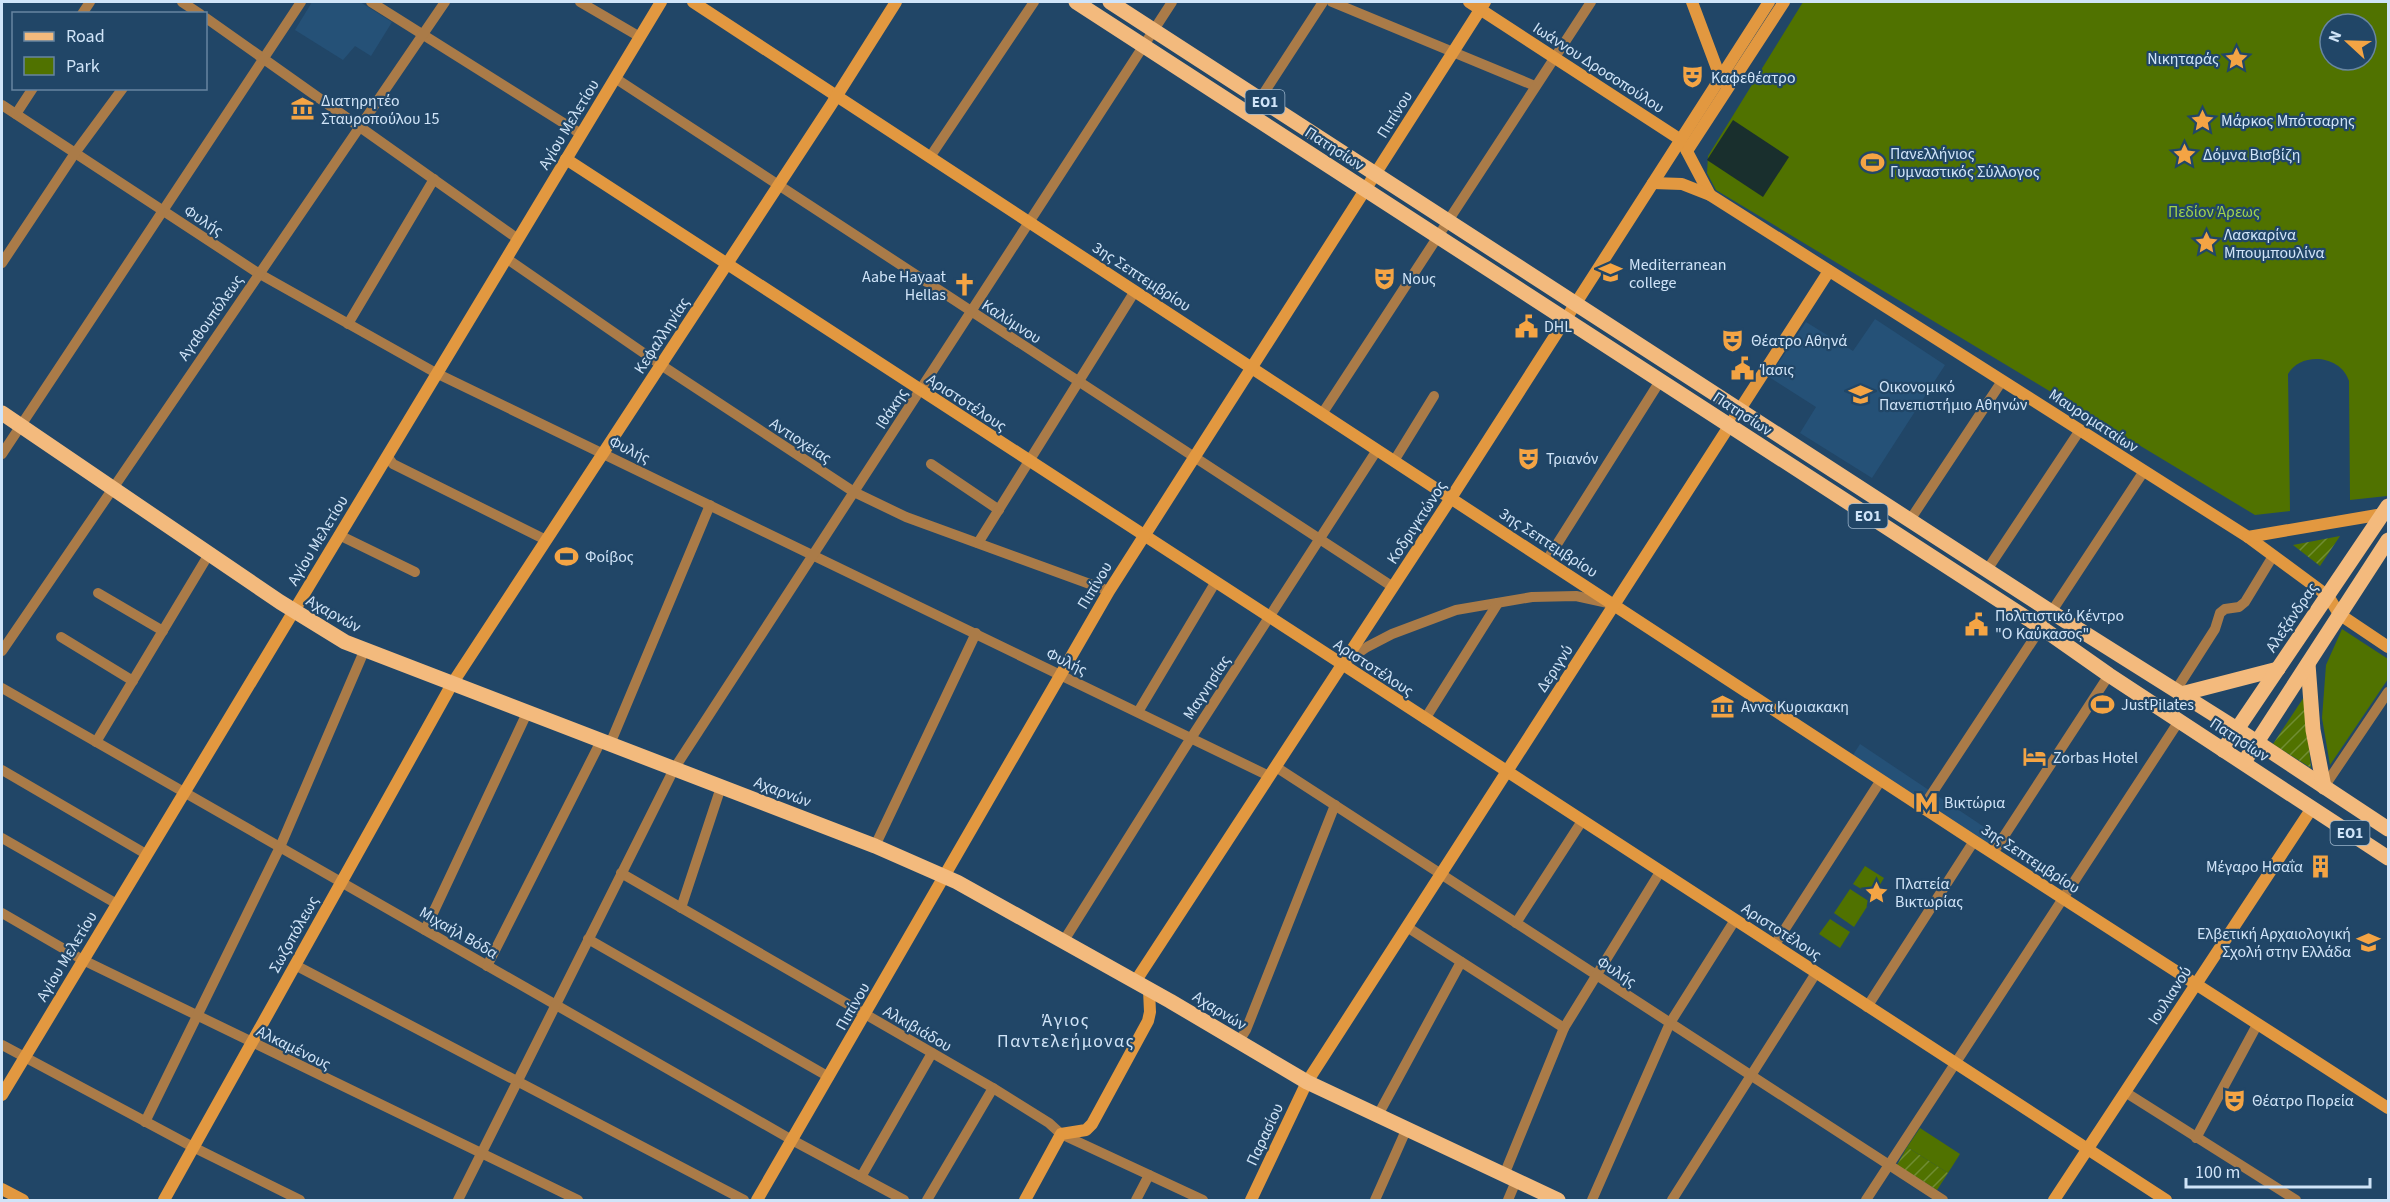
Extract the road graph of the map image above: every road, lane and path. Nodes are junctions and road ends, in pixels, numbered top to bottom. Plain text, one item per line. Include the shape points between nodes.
1 (185, 2) edge
2 (301, 2) edge
3 (371, 2) edge
4 (445, 2) edge
5 (580, 2) edge
6 (661, 2) edge
7 (693, 2) edge
8 (896, 2) edge
9 (1034, 2) edge
10 (1076, 2) edge
11 (1110, 2) edge
12 (1172, 2) edge
13 (1323, 2) edge
14 (1332, 2) edge
15 (1469, 2) edge
16 (1591, 2) edge
17 (1692, 2) edge
18 (1769, 2) edge
19 (1784, 2) edge
20 (1483, 5) edge
21 (198, 12) edge
22 (207, 19) edge
23 (1154, 30) junction
24 (423, 34) junction
25 (639, 37) junction
26 (1144, 46) junction
27 (1452, 53) junction
28 (1554, 57) junction
29 (262, 58) junction
30 (615, 78) junction
31 (1721, 78) junction
32 (1535, 86) junction
33 (32, 90) edge
34 (122, 90) edge
35 (1726, 92) junction
36 (837, 96) junction
37 (1260, 99) junction
38 (2, 105) edge
39 (16, 114) junction
40 (359, 126) junction
41 (581, 134) junction
42 (1681, 140) junction
43 (1688, 151) junction
44 (75, 153) junction
45 (930, 157) junction
46 (566, 159) junction
47 (1376, 174) junction
48 (434, 179) junction
49 (1653, 183) junction
50 (779, 185) junction
51 (1366, 190) junction
52 (1710, 195) junction
53 (162, 210) junction
54 (1448, 221) junction
55 (1030, 222) junction
56 (1438, 236) junction
57 (518, 238) junction
58 (506, 258) junction
59 (2, 260) edge
60 (726, 265) junction
61 (1829, 271) junction
62 (258, 273) junction
63 (1136, 291) junction
64 (1575, 303) junction
65 (971, 312) junction
66 (1565, 319) junction
67 (348, 324) junction
68 (661, 365) junction
69 (1253, 368) junction
70 (436, 373) junction
71 (1660, 381) junction
72 (2002, 381) junction
73 (1079, 382) junction
74 (920, 391) junction
75 (1434, 396) dead end
76 (1740, 410) junction
77 (2, 413) edge
78 (1322, 414) junction
79 (19, 426) junction
80 (1729, 426) junction
81 (2080, 430) junction
82 (1377, 450) junction
83 (603, 453) junction
84 (2, 454) edge
85 (387, 456) junction
86 (1194, 457) junction
87 (1394, 460) junction
88 (1029, 462) junction
89 (931, 464) dead end
90 (2144, 471) junction
91 (111, 488) junction
92 (854, 492) junction
93 (1451, 498) junction
94 (710, 505) junction
95 (999, 510) junction
96 (2386, 510) edge
97 (1910, 520) junction
98 (339, 535) junction
99 (1143, 536) junction
100 (2248, 537) junction
101 (1320, 539) junction
102 (546, 540) junction
103 (2388, 540) edge
104 (978, 543) junction
105 (209, 554) junction
106 (813, 554) junction
107 (2273, 556) junction
108 (1547, 561) junction
109 (1987, 570) junction
110 (415, 572) dead end
111 (1215, 583) junction
112 (1393, 587) junction
113 (1109, 591) junction
114 (98, 593) dead end
115 (2328, 596) junction
116 (1498, 603) junction
117 (1614, 605) junction
118 (293, 611) junction
119 (2052, 612) junction
120 (2339, 614) junction
121 (1269, 618) junction
122 (2042, 628) junction
123 (163, 631) junction
124 (976, 633) junction
125 (61, 637) dead end
126 (2388, 647) edge
127 (365, 650) junction
128 (2, 651) edge
129 (2307, 663) junction
130 (1342, 665) junction
131 (2278, 669) junction
132 (1061, 675) junction
133 (2109, 675) junction
134 (133, 681) junction
135 (452, 684) junction
136 (2, 688) edge
137 (2179, 692) junction
138 (2388, 692) edge
139 (1138, 712) junction
140 (526, 713) junction
141 (1425, 719) junction
142 (2179, 720) junction
143 (2237, 729) junction
144 (1191, 738) junction
145 (96, 742) junction
146 (2257, 742) junction
147 (605, 743) junction
148 (2223, 750) junction
149 (2244, 762) junction
150 (674, 769) junction
151 (2, 770) edge
152 (1273, 771) junction
153 (1506, 772) junction
154 (1881, 780) junction
155 (721, 787) junction
156 (2325, 787) junction
157 (184, 792) junction
158 (1335, 805) junction
159 (1923, 807) junction
160 (2312, 808) junction
161 (1582, 821) junction
162 (2388, 829) edge
163 (2, 838) edge
164 (1974, 841) junction
165 (875, 846) junction
166 (280, 847) junction
167 (1994, 853) junction
168 (146, 854) junction
169 (2388, 858) edge
170 (1660, 872) junction
171 (621, 873) junction
172 (1441, 874) junction
173 (945, 877) junction
174 (341, 882) junction
175 (2063, 899) junction
176 (117, 904) junction
177 (681, 908) junction
178 (2, 913) edge
179 (1735, 920) junction
180 (1516, 923) junction
181 (1407, 927) junction
182 (425, 930) junction
183 (588, 939) junction
184 (1063, 942) junction
185 (1774, 945) junction
186 (82, 960) junction
187 (1461, 962) junction
188 (295, 965) junction
189 (487, 966) junction
190 (1816, 973) junction
191 (1596, 975) junction
192 (1135, 982) junction
193 (2195, 985) junction
194 (1149, 990) junction
195 (556, 1005) junction
196 (1867, 1007) junction
197 (866, 1015) junction
198 (196, 1016) junction
199 (1670, 1023) junction
200 (2257, 1025) junction
201 (1564, 1028) junction
202 (251, 1043) junction
203 (1238, 1043) junction
204 (2, 1045) edge
205 (932, 1053) junction
206 (24, 1058) junction
207 (1956, 1064) junction
208 (1750, 1075) junction
209 (829, 1077) junction
210 (517, 1082) junction
211 (1307, 1083) junction
212 (993, 1088) junction
213 (2125, 1092) junction
214 (2, 1095) edge
215 (2388, 1108) edge
216 (1378, 1115) junction
217 (144, 1122) junction
218 (1407, 1128) junction
219 (1061, 1134) junction
220 (2196, 1137) junction
221 (792, 1140) junction
222 (193, 1147) junction
223 (2087, 1149) junction
224 (481, 1154) junction
225 (1889, 1166) junction
226 (1149, 1175) junction
227 (861, 1177) junction
228 (1510, 1178) junction
229 (2, 1189) edge
230 (23, 1200) edge
231 (164, 1200) edge
232 (300, 1200) edge
233 (458, 1200) edge
234 (578, 1200) edge
235 (744, 1200) edge
236 (757, 1200) edge
237 (904, 1200) edge
238 (927, 1200) edge
239 (1025, 1200) edge
240 (1136, 1200) edge
241 (1203, 1200) edge
242 (1251, 1200) edge
243 (1374, 1200) edge
244 (1508, 1200) edge
245 (1558, 1200) edge
246 (1592, 1200) edge
247 (1672, 1200) edge
248 (1866, 1200) edge
249 (1943, 1200) edge
250 (2054, 1200) edge
251 (2166, 1200) edge
252 (2296, 1200) edge

1 - 21 street
2 - 29 street
3 - 24 street
4 - 24 street, Αγαθουπόλεως
5 - 25 street
6 - 25 main road, Αγίου Μελετίου
7 - 36 main road, 3ης Σεπτεμβρίου
8 - 36 main road, Κεφαλληνίας
9 - 45 street
10 - 26 main road, Πατησίων / ΕΟ1
11 - 23 main road, Πατησίων / ΕΟ1
12 - 23 street, Ιθάκης
13 - 37 street
14 - 27 street
15 - 20 main road, Ιωάννου Δροσοπούλου
16 - 28 street
17 - 31 main road
18 - 31 main road, Κοδριγκτώνος
19 - 35 main road
20 - 27 main road, Πιπίνου
20 - 28 main road, Ιωάννου Δροσοπούλου
22 - 29 street
23 - 26 street, Ιθάκης
23 - 37 main road, Πατησίων / ΕΟ1
24 - 40 street, Αγαθουπόλεως
24 - 41 street
25 - 30 main road, Αγίου Μελετίου
26 - 51 main road, Πατησίων / ΕΟ1
26 - 55 street, Ιθάκης
27 - 32 street
27 - 47 main road, Πιπίνου
28 - 32 street
28 - 42 main road, Ιωάννου Δροσοπούλου
29 - 40 street
29 - 53 street
30 - 41 main road, Αγίου Μελετίου
30 - 50 street, Καλύμνου
31 - 35 main road
31 - 42 main road, Κοδριγκτώνος
32 - 54 street
33 - 39 street
34 - 44 street
35 - 43 main road
36 - 45 main road, 3ης Σεπτεμβρίου
36 - 50 main road, Κεφαλληνίας
37 - 47 main road, Πατησίων / ΕΟ1
38 - 39 street, Φυλής
39 - 44 street, Φυλής
40 - 48 street
40 - 62 street, Αγαθουπόλεως
41 - 46 main road, Αγίου Μελετίου
42 - 43 main road
42 - 49 main road, Κοδριγκτώνος
43 - 52 main road
44 - 53 street, Φυλής
44 - 59 street
45 - 55 main road, 3ης Σεπτεμβρίου
46 - 57 main road, Αγίου Μελετίου
46 - 60 main road, Αριστοτέλους
47 - 51 main road, Πιπίνου
47 - 54 main road, Πατησίων / ΕΟ1
48 - 57 street
48 - 67 street
49 - 52 main road, Μαυροματαίων via 1682,184
49 - 64 main road, Κοδριγκτώνος
50 - 60 main road, Κεφαλληνίας
50 - 65 street, Καλύμνου
51 - 56 main road, Πατησίων / ΕΟ1
51 - 69 main road, Πιπίνου
52 - 61 main road, Μαυροματαίων
53 - 62 street, Φυλής
53 - 79 street
54 - 56 street
54 - 64 main road, Πατησίων / ΕΟ1
55 - 63 main road, 3ης Σεπτεμβρίου
55 - 65 street, Ιθάκης
56 - 66 main road, Πατησίων / ΕΟ1
56 - 78 street
57 - 58 main road, Αγίου Μελετίου
58 - 68 street, Αντιοχείας
58 - 70 main road, Αγίου Μελετίου
60 - 68 main road, Κεφαλληνίας
60 - 74 main road, Αριστοτέλους
61 - 72 main road, Μαυροματαίων
61 - 76 main road, Δεριγνύ
62 - 67 street, Φυλής
62 - 91 street, Αγαθουπόλεως
63 - 69 main road, 3ης Σεπτεμβρίου
63 - 73 street
64 - 66 main road, Κοδριγκτώνος
64 - 76 main road, Πατησίων / ΕΟ1
65 - 73 street, Καλύμνου
65 - 74 street, Ιθάκης
66 - 71 main road, Πατησίων / ΕΟ1
66 - 93 main road, Κοδριγκτώνος
67 - 70 street, Φυλής
68 - 83 main road, Κεφαλληνίας
68 - 92 street, Αντιοχείας
69 - 78 main road, 3ης Σεπτεμβρίου
69 - 86 main road, Πιπίνου
70 - 83 street, Φυλής
70 - 85 main road, Αγίου Μελετίου
71 - 80 main road, Πατησίων / ΕΟ1
71 - 108 street
72 - 81 main road, Μαυροματαίων
72 - 97 street
73 - 86 street, Καλύμνου
73 - 88 street
74 - 88 main road, Αριστοτέλους
74 - 92 street, Ιθάκης
75 - 87 street
76 - 80 main road, Δεριγνύ
76 - 97 main road, Πατησίων / ΕΟ1
77 - 79 main road, Αχαρνών
78 - 82 main road, 3ης Σεπτεμβρίου
79 - 84 street
79 - 91 main road, Αχαρνών
80 - 117 main road, Δεριγνύ
80 - 122 main road, Πατησίων / ΕΟ1
81 - 90 main road, Μαυροματαίων
81 - 109 street
82 - 87 main road, 3ης Σεπτεμβρίου
82 - 101 street, Μαγνησίας
83 - 94 street, Φυλής
83 - 102 main road, Κεφαλληνίας
85 - 98 main road, Αγίου Μελετίου
85 - 102 street via 393,464
86 - 99 main road, Πιπίνου
86 - 101 street, Καλύμνου
87 - 93 main road, 3ης Σεπτεμβρίου
88 - 95 street
88 - 99 main road, Αριστοτέλους
89 - 95 street
90 - 100 main road, Μαυροματαίων
90 - 119 street
91 - 105 main road, Αχαρνών
91 - 128 street, Αγαθουπόλεως
92 - 104 street, Αντιοχείας via 906,517
92 - 106 street, Ιθάκης
93 - 108 main road, 3ης Σεπτεμβρίου
93 - 112 main road, Κοδριγκτώνος
94 - 106 street, Φυλής
94 - 147 street
95 - 104 street
96 - 100 main road
96 - 115 main road, Αλεξάνδρας
97 - 109 main road, Πατησίων / ΕΟ1
98 - 110 street
98 - 118 main road, Αγίου Μελετίου
99 - 111 main road, Αριστοτέλους
99 - 113 main road, Πιπίνου
100 - 107 main road, Μαυροματαίων
101 - 112 street, Καλύμνου
101 - 121 street, Μαγνησίας
102 - 135 main road, Κεφαλληνίας
103 - 120 main road
104 - 113 street, Αντιοχείας
105 - 118 main road, Αχαρνών
105 - 123 street
106 - 124 street, Φυλής
106 - 150 street, Ιθάκης
107 - 115 main road, Μαυροματαίων
107 - 137 street via 2245,602 2220,613
108 - 117 main road, 3ης Σεπτεμβρίου
109 - 119 main road, Πατησίων / ΕΟ1
111 - 121 main road, Αριστοτέλους
111 - 139 street
112 - 130 main road, Κοδριγκτώνος
113 - 132 main road, Πιπίνου
114 - 123 street
115 - 120 main road, Μαυροματαίων
115 - 131 main road, Αλεξάνδρας
116 - 117 street via 1576,596
116 - 130 street via 1456,609 1421,621 1367,647
116 - 141 street
117 - 153 main road, Δεριγνύ
117 - 154 main road, 3ης Σεπτεμβρίου
118 - 127 main road, Αχαρνών
118 - 157 main road, Αγίου Μελετίου
119 - 122 street
119 - 137 main road, Πατησίων / ΕΟ1
120 - 126 main road, Μαυροματαίων
120 - 129 main road
121 - 130 main road, Αριστοτέλους
121 - 144 street, Μαγνησίας
122 - 133 main road, Πατησίων / ΕΟ1
122 - 159 street
123 - 134 street
124 - 132 street, Φυλής
124 - 165 street
125 - 134 street
127 - 135 main road, Αχαρνών
127 - 166 street
129 - 146 main road
129 - 156 main road via 2313,730
130 - 141 main road, Αριστοτέλους
130 - 152 main road, Κοδριγκτώνος
131 - 137 main road
131 - 143 main road, Αλεξάνδρας
132 - 139 street, Φυλής
132 - 173 main road, Πιπίνου
133 - 142 main road, Πατησίων / ΕΟ1
133 - 167 street
134 - 145 street
135 - 140 main road, Αχαρνών
135 - 174 main road, Σωζοπόλεως
136 - 145 street, Μιχαήλ Βόδα
137 - 143 main road, Πατησίων / ΕΟ1
138 - 156 street
139 - 144 street, Φυλής
140 - 147 main road, Αχαρνών
140 - 182 street
141 - 153 main road, Αριστοτέλους
142 - 148 main road, Πατησίων / ΕΟ1
142 - 175 street
143 - 146 main road, Πατησίων / ΕΟ1
143 - 148 main road, Αλεξάνδρας
144 - 152 street, Φυλής
144 - 184 street, Μαγνησίας
145 - 157 street, Μιχαήλ Βόδα
146 - 149 main road
146 - 156 main road, Πατησίων / ΕΟ1
147 - 150 main road, Αχαρνών
147 - 189 street
148 - 149 main road, Πατησίων / ΕΟ1
149 - 160 main road, Πατησίων / ΕΟ1
150 - 155 main road, Αχαρνών
150 - 171 street, Ιθάκης
151 - 168 street
152 - 158 street, Φυλής
152 - 192 main road, Κοδριγκτώνος
153 - 161 main road, Αριστοτέλους
153 - 172 main road, Δεριγνύ
154 - 159 main road, 3ης Σεπτεμβρίου
154 - 185 street
155 - 165 main road, Αχαρνών
155 - 177 street
156 - 162 main road, Πατησίων / ΕΟ1
157 - 166 street, Μιχαήλ Βόδα
157 - 168 main road, Αγίου Μελετίου
158 - 172 street, Φυλής
158 - 203 street
159 - 164 main road, 3ης Σεπτεμβρίου
160 - 169 main road, Πατησίων / ΕΟ1
160 - 193 main road, Ιουλιανού
161 - 170 main road, Αριστοτέλους
161 - 180 street
163 - 176 street
164 - 167 main road, 3ης Σεπτεμβρίου
164 - 196 street
165 - 173 main road, Αχαρνών
166 - 174 street, Μιχαήλ Βόδα
166 - 198 street
167 - 175 main road, 3ης Σεπτεμβρίου
168 - 176 main road, Αγίου Μελετίου
170 - 179 main road, Αριστοτέλους
170 - 191 street
171 - 177 street, Αλκιβιάδου
171 - 183 street, Ιθάκης
172 - 180 street, Φυλής
172 - 181 main road, Δεριγνύ
173 - 184 main road, Αχαρνών
173 - 197 main road, Πιπίνου
174 - 182 street, Μιχαήλ Βόδα
174 - 188 main road, Σωζοπόλεως
175 - 193 main road, 3ης Σεπτεμβρίου
175 - 207 street
176 - 186 main road, Αγίου Μελετίου
177 - 197 street, Αλκιβιάδου
178 - 186 street, Αλκαμένους
179 - 185 main road, Αριστοτέλους
179 - 199 street
180 - 191 street, Φυλής
181 - 187 street
181 - 211 main road, Δεριγνύ
182 - 189 street, Μιχαήλ Βόδα
183 - 195 street, Ιθάκης
183 - 209 street
184 - 192 main road, Αχαρνών
185 - 190 main road, Αριστοτέλους
186 - 198 street, Αλκαμένους
186 - 206 main road, Αγίου Μελετίου
187 - 201 street
187 - 216 street
188 - 202 main road, Σωζοπόλεως
188 - 210 street
189 - 195 street, Μιχαήλ Βόδα
190 - 196 main road, Αριστοτέλους
190 - 208 street
191 - 199 street, Φυλής
191 - 201 street
192 - 194 main road, Αχαρνών
193 - 200 main road, 3ης Σεπτεμβρίου
193 - 213 main road, Ιουλιανού
194 - 203 main road, Αχαρνών
194 - 219 main road via 1148,1021 1092,1124 1086,1130
195 - 210 street, Ιθάκης
195 - 221 street, Μιχαήλ Βόδα
196 - 207 main road, Αριστοτέλους
197 - 205 street, Αλκιβιάδου
197 - 209 main road, Πιπίνου
198 - 202 street, Αλκαμένους
198 - 217 street
199 - 208 street, Φυλής
199 - 246 street
200 - 215 main road, 3ης Σεπτεμβρίου
200 - 220 street
201 - 228 street
202 - 222 main road, Σωζοπόλεως
202 - 224 street, Αλκαμένους
203 - 211 main road, Αχαρνών
204 - 206 street
205 - 212 street, Αλκιβιάδου
205 - 227 street
206 - 214 main road, Αγίου Μελετίου
206 - 217 street
207 - 223 main road, Αριστοτέλους
207 - 225 street
208 - 225 street, Φυλής
208 - 247 street
209 - 221 main road, Πιπίνου
210 - 224 street, Ιθάκης
210 - 235 street
211 - 216 main road, Αχαρνών
211 - 242 main road, Παρασίου
212 - 219 street, Αλκιβιάδου
212 - 238 street
213 - 220 street
213 - 223 main road, Ιουλιανού
216 - 218 main road, Αχαρνών
217 - 222 street
218 - 228 main road, Αχαρνών
218 - 243 street
219 - 226 street, Αλκιβιάδου
219 - 239 main road
220 - 252 street
221 - 227 street, Μιχαήλ Βόδα
221 - 236 main road, Πιπίνου
222 - 231 main road, Σωζοπόλεως
222 - 232 street
223 - 250 main road, Ιουλιανού
223 - 251 main road, Αριστοτέλους
224 - 233 street, Ιθάκης
224 - 234 street, Αλκαμένους
225 - 248 street
225 - 249 street, Φυλής
226 - 240 street
226 - 241 street, Αλκιβιάδου
227 - 237 street, Μιχαήλ Βόδα
228 - 244 street
228 - 245 main road, Αχαρνών
229 - 230 main road

